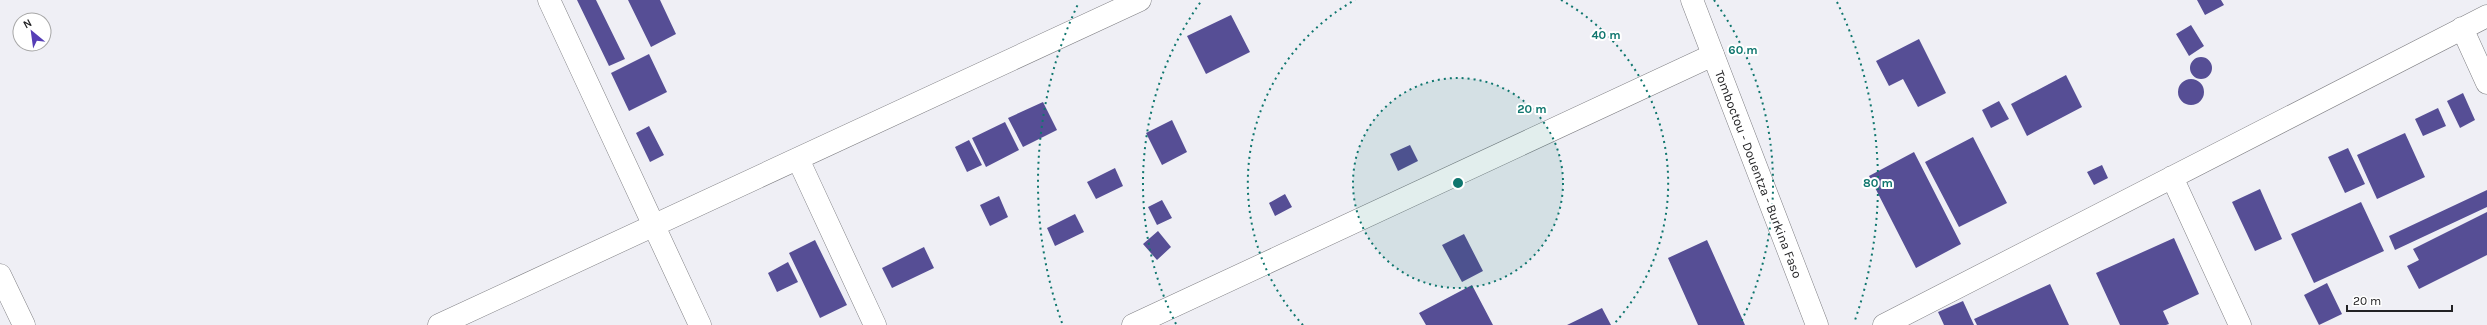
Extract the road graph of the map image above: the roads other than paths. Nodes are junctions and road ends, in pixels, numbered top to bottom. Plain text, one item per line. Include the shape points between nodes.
1 (549, 0) edge
2 (1140, 0) edge
3 (1692, 0) edge
4 (2487, 16) edge
5 (2462, 28) junction
6 (1713, 55) junction
7 (2487, 83) edge
8 (798, 159) junction
9 (2172, 177) junction
10 (654, 225) junction
11 (0, 275) edge
12 (24, 325) edge
13 (438, 325) edge
14 (700, 325) edge
15 (875, 325) edge
16 (1133, 325) edge
17 (1817, 325) edge
18 (1884, 325) edge
19 (2240, 325) edge

1 - 10 street
2 - 8 street
3 - 6 street, Tomboctou - Douentza - Burkina Faso
4 - 5 street
5 - 7 street
5 - 9 street
6 - 16 street
6 - 17 street, Tomboctou - Douentza - Burkina Faso
8 - 10 street
8 - 15 street
9 - 18 street
9 - 19 street
10 - 13 street
10 - 14 street
11 - 12 street

